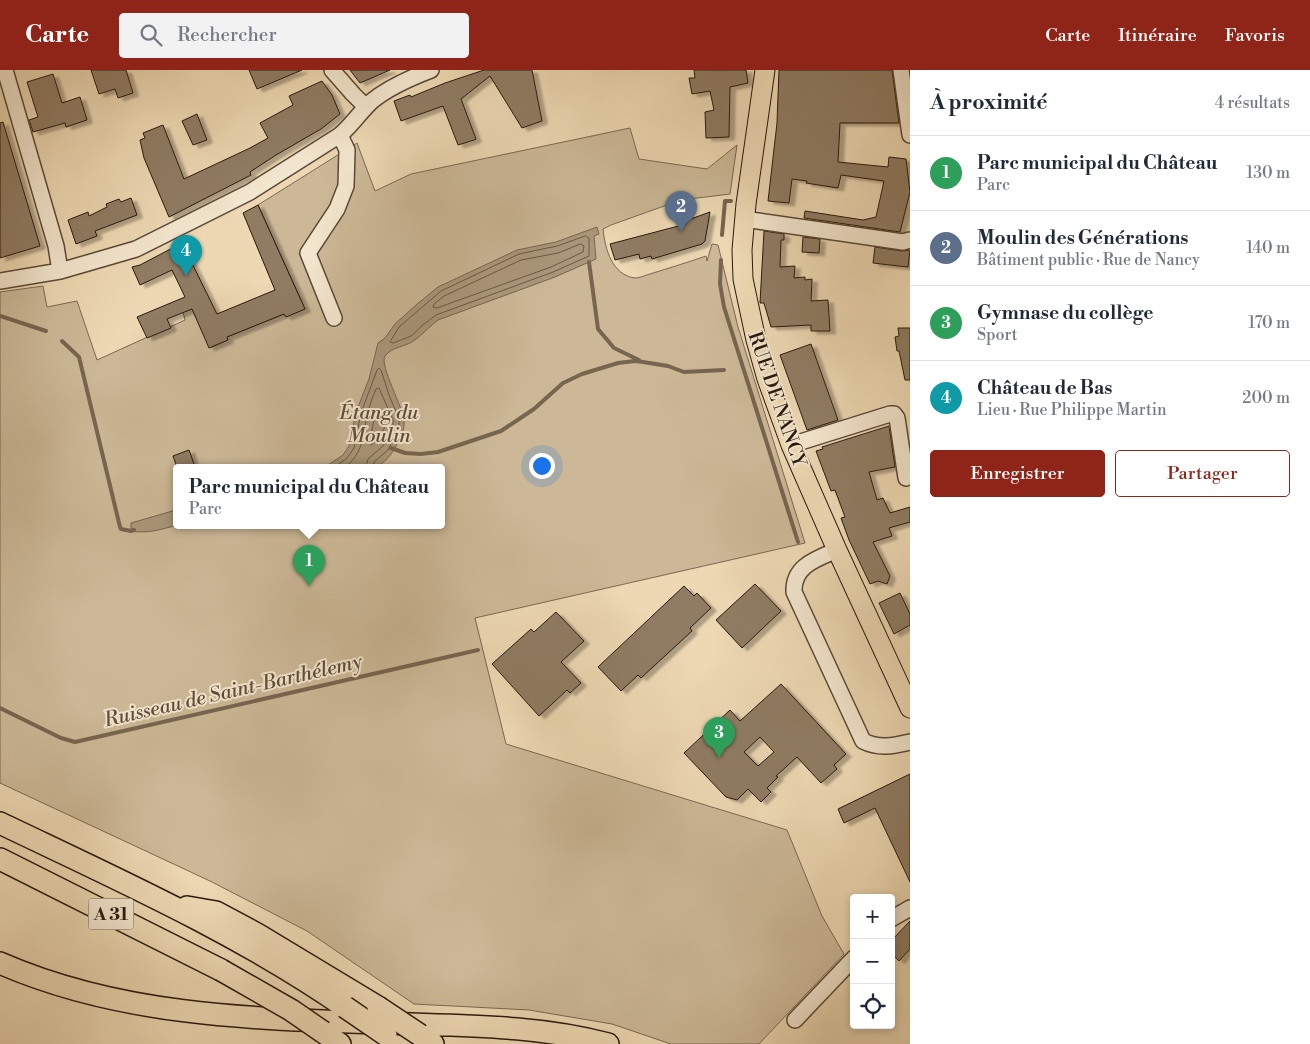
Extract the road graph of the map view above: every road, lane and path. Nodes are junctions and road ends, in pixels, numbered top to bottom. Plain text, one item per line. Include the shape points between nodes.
1 (5, 70) edge
2 (332, 70) edge
3 (431, 70) edge
4 (765, 70) edge
5 (901, 70) edge
6 (366, 107) junction
7 (340, 135) junction
8 (910, 135) edge
9 (744, 219) junction
10 (910, 240) edge
11 (60, 272) junction
12 (0, 281) edge
13 (334, 318) dead end
14 (791, 445) junction
15 (906, 478) dead end
16 (837, 550) junction
17 (910, 708) edge
18 (910, 742) edge
19 (0, 823) edge
20 (0, 859) edge
21 (170, 904) junction
22 (910, 908) edge
23 (895, 917) edge
24 (850, 962) edge
25 (0, 963) edge
26 (795, 1020) dead end
27 (391, 1040) edge
28 (427, 1040) edge
29 (340, 1044) edge
30 (608, 1044) edge

1 - 11 street via 56,246
2 - 6 street
3 - 6 street via 389,90
4 - 9 main road, RUE DE NANCY
5 - 8 street
6 - 7 street
7 - 11 street via 250,192 136,249
7 - 13 street via 347,150 346,186 338,209 308,253
9 - 10 street via 904,242
9 - 14 main road, RUE DE NANCY via 743,269 749,310 767,379
11 - 12 street
14 - 15 street via 894,414
14 - 16 main road, RUE DE NANCY
16 - 17 main road, RUE DE NANCY
16 - 18 street via 805,565 796,576 794,592 863,741 889,747
19 - 21 highway, A 31
20 - 29 highway, A 31, bridge via 222,970 291,1010
21 - 27 highway, A 31, bridge via 320,989
21 - 28 highway, bridge via 216,912 378,1007
22 - 23 street
24 - 26 street
25 - 30 highway via 101,997 185,1012 250,1018 504,1028

